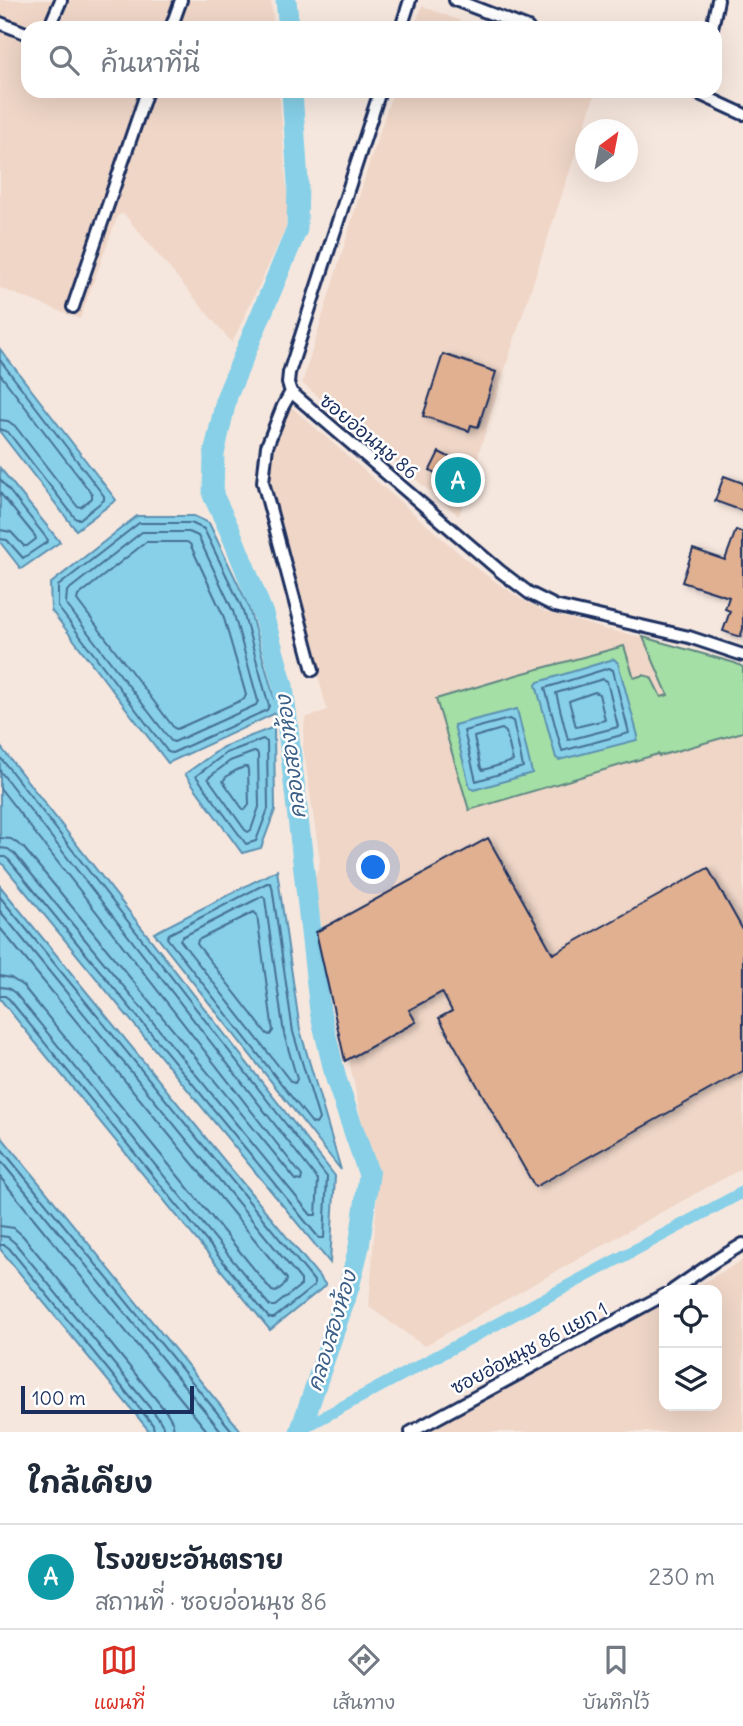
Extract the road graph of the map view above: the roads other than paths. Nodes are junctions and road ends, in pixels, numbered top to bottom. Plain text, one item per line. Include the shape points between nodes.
1 (61, 0) edge
2 (181, 0) edge
3 (410, 0) edge
4 (455, 0) edge
5 (719, 0) edge
6 (52, 21) edge
7 (174, 21) edge
8 (403, 21) edge
9 (510, 21) edge
10 (714, 21) edge
11 (0, 23) edge
12 (21, 31) edge
13 (145, 98) edge
14 (378, 98) edge
15 (709, 98) edge
16 (743, 114) edge
17 (73, 307) dead end
18 (291, 392) junction
19 (743, 655) edge
20 (313, 670) dead end
21 (743, 1244) edge
22 (680, 1285) edge
23 (659, 1298) edge
24 (411, 1432) edge

1 - 6 street
2 - 7 street
3 - 8 street
4 - 9 street
5 - 10 street
11 - 12 street
13 - 17 street
14 - 18 street, ซอยอ่อนนุช 86 via 289,373
15 - 16 street
18 - 19 street, ซอยอ่อนนุช 86 via 529,593 564,608 689,637
18 - 20 street via 267,446 263,482
21 - 22 street
23 - 24 street, ซอยอ่อนนุช 86 แยก 1

